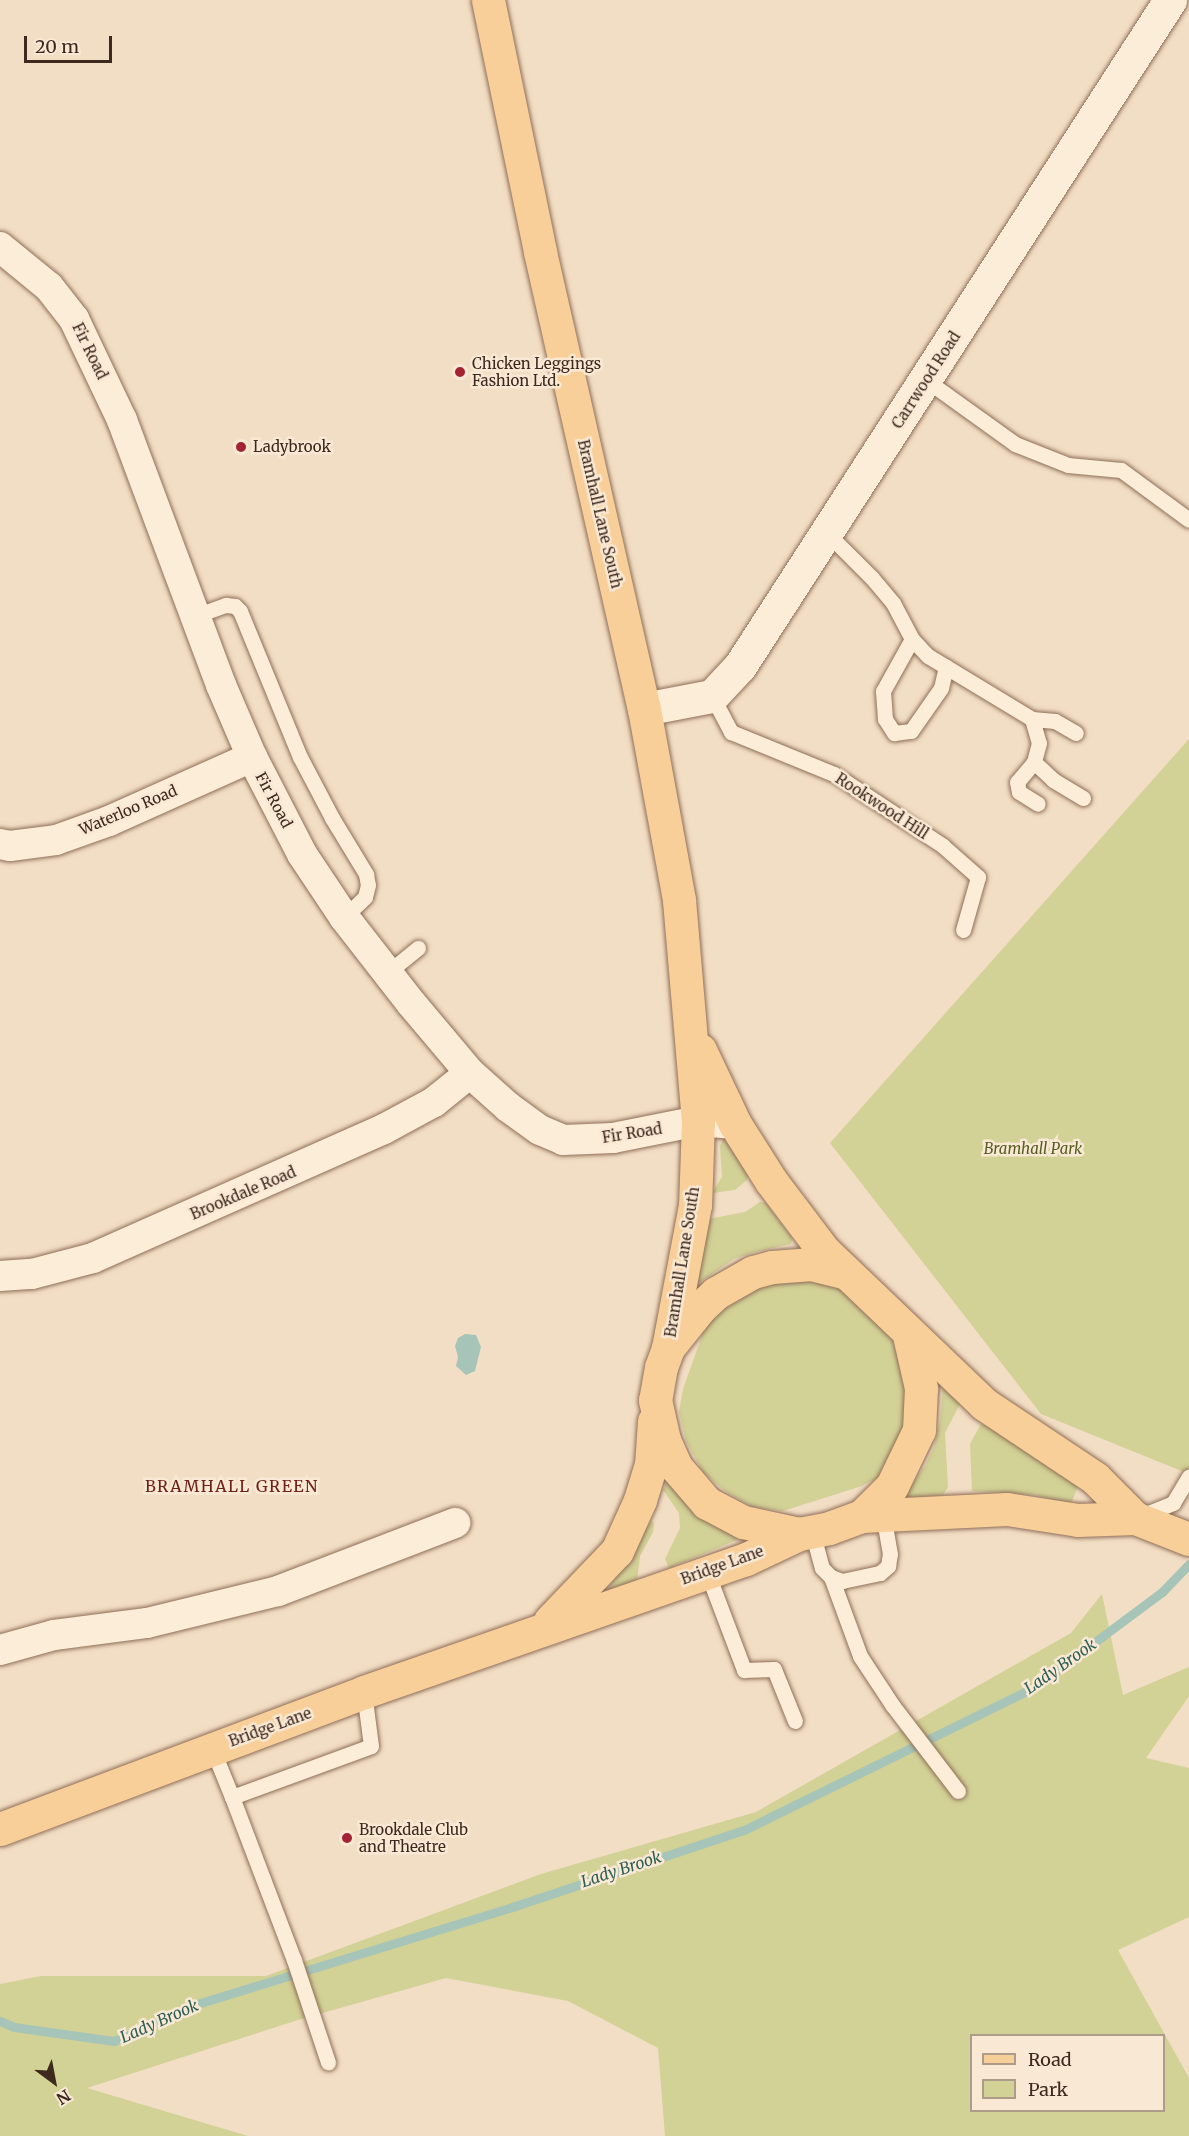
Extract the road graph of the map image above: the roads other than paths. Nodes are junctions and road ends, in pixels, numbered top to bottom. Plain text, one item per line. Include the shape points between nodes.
1 (488, 0) edge
2 (1166, 2) edge
3 (0, 247) edge
4 (926, 380) junction
5 (1189, 520) edge
6 (828, 534) junction
7 (195, 616) junction
8 (912, 639) junction
9 (945, 667) junction
10 (712, 696) junction
11 (644, 709) junction
12 (1032, 718) junction
13 (1076, 733) dead end
14 (252, 757) junction
15 (1034, 762) junction
16 (1083, 798) dead end
17 (1038, 804) dead end
18 (0, 844) edge
19 (344, 916) junction
20 (963, 930) dead end
21 (418, 948) dead end
22 (387, 973) junction
23 (692, 1032) junction
24 (470, 1073) junction
25 (698, 1121) junction
26 (735, 1124) junction
27 (843, 1272) junction
28 (0, 1276) edge
29 (909, 1335) junction
30 (668, 1348) junction
31 (655, 1400) junction
32 (1189, 1476) edge
33 (872, 1515) junction
34 (455, 1523) dead end
35 (1163, 1529) edge
36 (805, 1532) junction
37 (707, 1572) junction
38 (831, 1577) junction
39 (542, 1628) junction
40 (0, 1650) edge
41 (363, 1692) junction
42 (795, 1721) dead end
43 (212, 1748) junction
44 (958, 1791) dead end
45 (232, 1797) junction
46 (0, 1829) edge
47 (328, 2062) dead end

1 - 11 main road, Bramhall Lane South via 540,252
2 - 4 street, Carrwood Road
3 - 7 street, Fir Road via 49,287 74,319 122,420
4 - 5 lane via 1015,444 1068,465 1121,470
4 - 6 street, Carrwood Road
6 - 8 lane via 893,603
6 - 10 street, Carrwood Road via 740,666
7 - 14 street, Fir Road
7 - 19 lane via 226,605 240,611 300,758 366,874 365,897
8 - 9 lane
8 - 9 lane via 883,690 885,719 894,733 911,731 941,688
9 - 12 lane
10 - 11 street
10 - 20 lane, Rookwood Hill via 731,732 834,774 943,846 978,877
11 - 23 main road, Bramhall Lane South via 679,900
12 - 13 lane via 1055,721
12 - 15 lane via 1039,743
14 - 18 street, Waterloo Road via 109,821 56,840
14 - 19 street, Fir Road via 302,854
15 - 16 lane via 1053,780
15 - 17 lane via 1017,782 1019,792
19 - 22 street, Fir Road
21 - 22 lane
22 - 24 street, Fir Road
23 - 25 main road, Bramhall Lane South
23 - 26 main road, Bramhall Lane South
24 - 25 street, Fir Road via 532,1125 563,1140 613,1138
24 - 28 street, Brookdale Road via 434,1102 384,1129 93,1258 32,1274
25 - 26 street, Fir Road
25 - 30 main road, Bramhall Lane South via 695,1205
26 - 27 main road, Bramhall Lane South via 771,1181
27 - 29 main road, Bramhall Lane South via 881,1304
27 - 30 main road via 812,1264 753,1272 716,1293
29 - 33 main road via 921,1388 919,1430 905,1465
29 - 35 main road via 984,1404
30 - 31 main road, Bramhall Lane South
31 - 36 main road via 664,1440 676,1467 707,1503 743,1522
31 - 39 main road, Bridge Lane via 651,1465 617,1551
32 - 35 lane
33 - 35 main road via 1007,1509
33 - 36 main road, Bridge Lane
33 - 38 lane via 890,1554 888,1566 880,1573 842,1581
34 - 40 street via 278,1590 147,1623 54,1635
36 - 37 main road, Bridge Lane
36 - 38 lane via 822,1568
37 - 39 main road, Bridge Lane
37 - 42 lane via 744,1670 774,1669
38 - 44 lane via 860,1656
39 - 41 main road, Bridge Lane
41 - 43 main road, Bridge Lane
41 - 45 lane via 371,1746
43 - 45 lane
43 - 46 main road, Bridge Lane
45 - 47 lane

